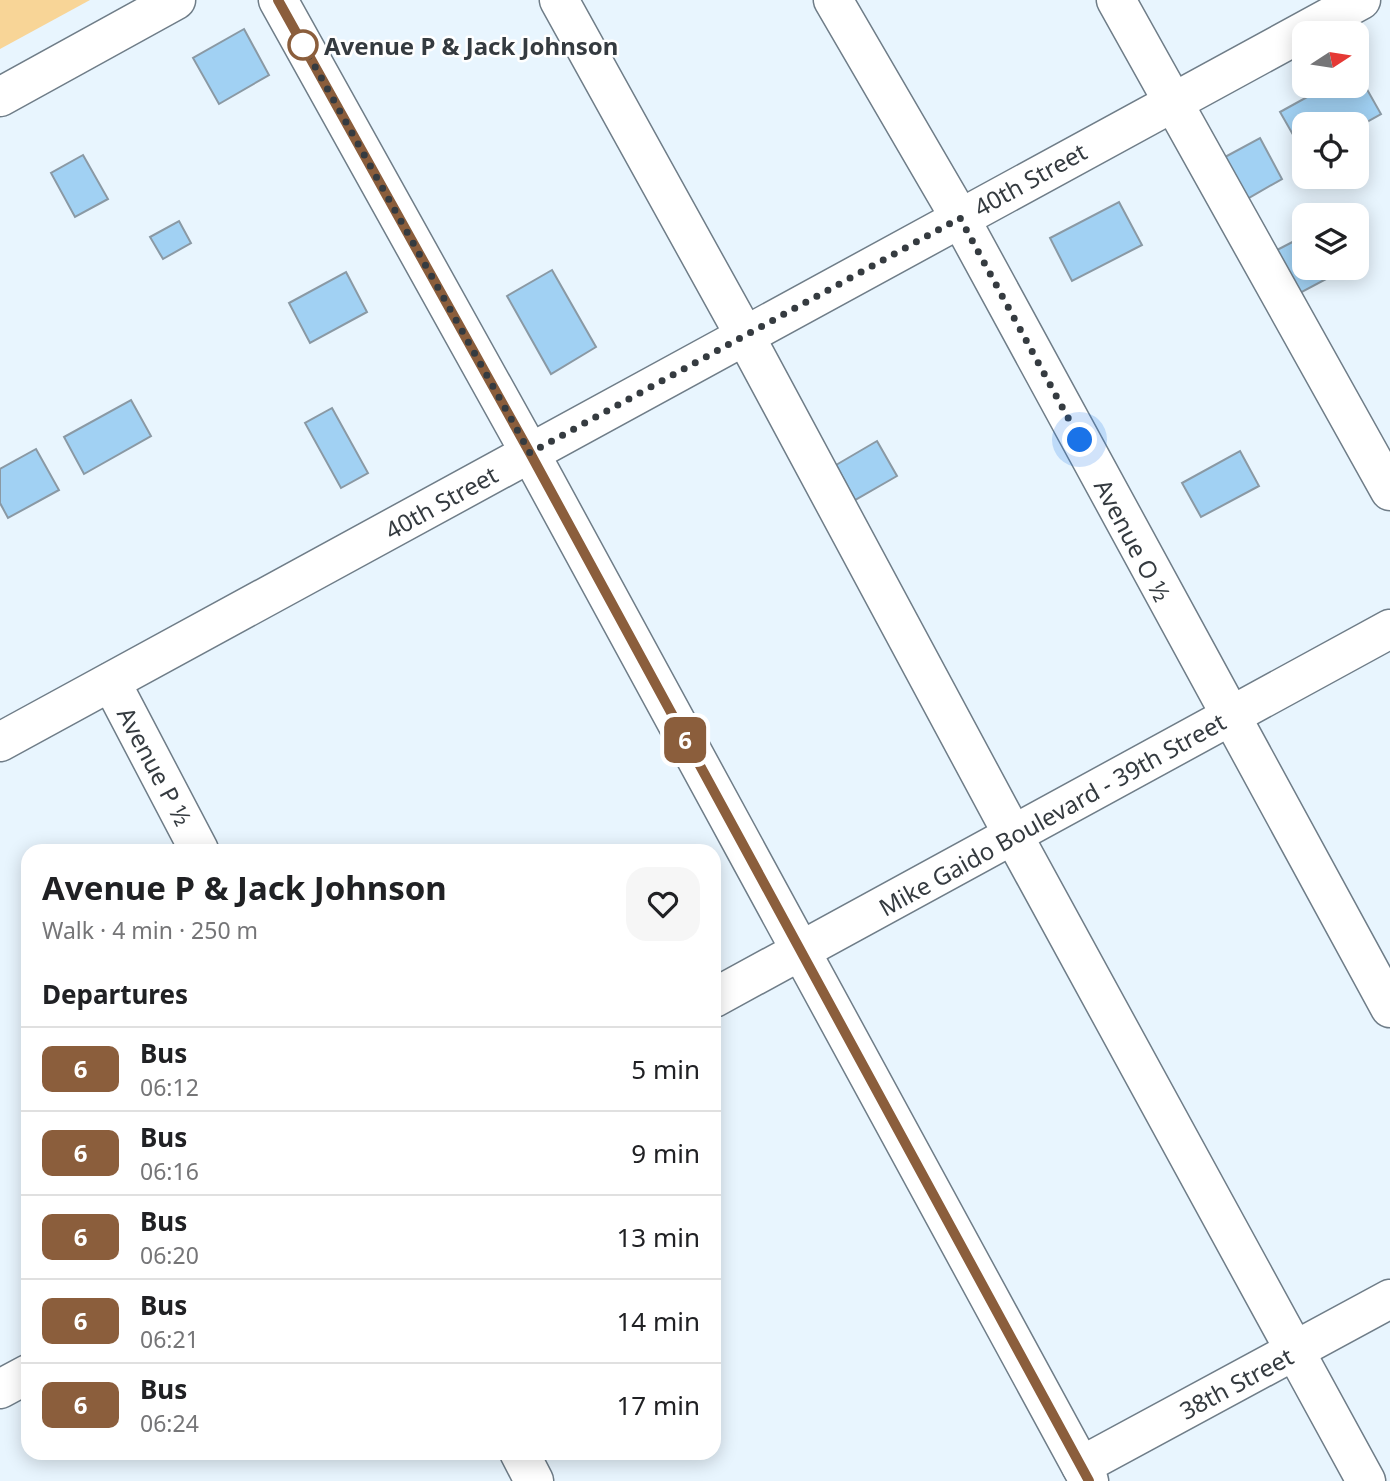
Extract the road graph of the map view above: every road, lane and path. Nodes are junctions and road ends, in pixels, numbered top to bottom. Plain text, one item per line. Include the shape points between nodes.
1 (176, 0) edge
2 (278, 0) edge
3 (559, 0) edge
4 (833, 0) edge
5 (1116, 0) edge
6 (1361, 0) edge
7 (0, 97) edge
8 (1173, 102) junction
9 (960, 218) junction
10 (745, 336) junction
11 (530, 453) junction
12 (1390, 491) edge
13 (1390, 629) edge
14 (111, 682) junction
15 (1229, 717) junction
16 (0, 742) edge
17 (1013, 835) junction
18 (197, 844) edge
19 (799, 952) junction
20 (721, 995) edge
21 (1390, 1008) edge
22 (1390, 1299) edge
23 (1297, 1351) junction
24 (21, 1378) edge
25 (0, 1389) edge
26 (523, 1460) edge
27 (1085, 1473) edge
28 (534, 1481) edge
29 (1366, 1481) edge

1 - 7 street
2 - 11 street
3 - 10 street
4 - 9 street, Avenue O ½
5 - 8 street
6 - 8 street, 40th Street
8 - 9 street, 40th Street
8 - 12 street
9 - 10 street, 40th Street
9 - 15 street, Avenue O ½
10 - 11 street, 40th Street
10 - 17 street
11 - 14 street, 40th Street
11 - 19 street
13 - 15 street, Mike Gaido Boulevard - 39th Street
14 - 16 street, 40th Street
14 - 18 street, Avenue P ½
15 - 17 street, Mike Gaido Boulevard - 39th Street
15 - 21 street, Avenue O ½
17 - 19 street, Mike Gaido Boulevard - 39th Street
17 - 23 street
19 - 20 street, Mike Gaido Boulevard - 39th Street
19 - 27 street
22 - 23 street, 38th Street
23 - 27 street, 38th Street
23 - 29 street
24 - 25 street
26 - 28 street

